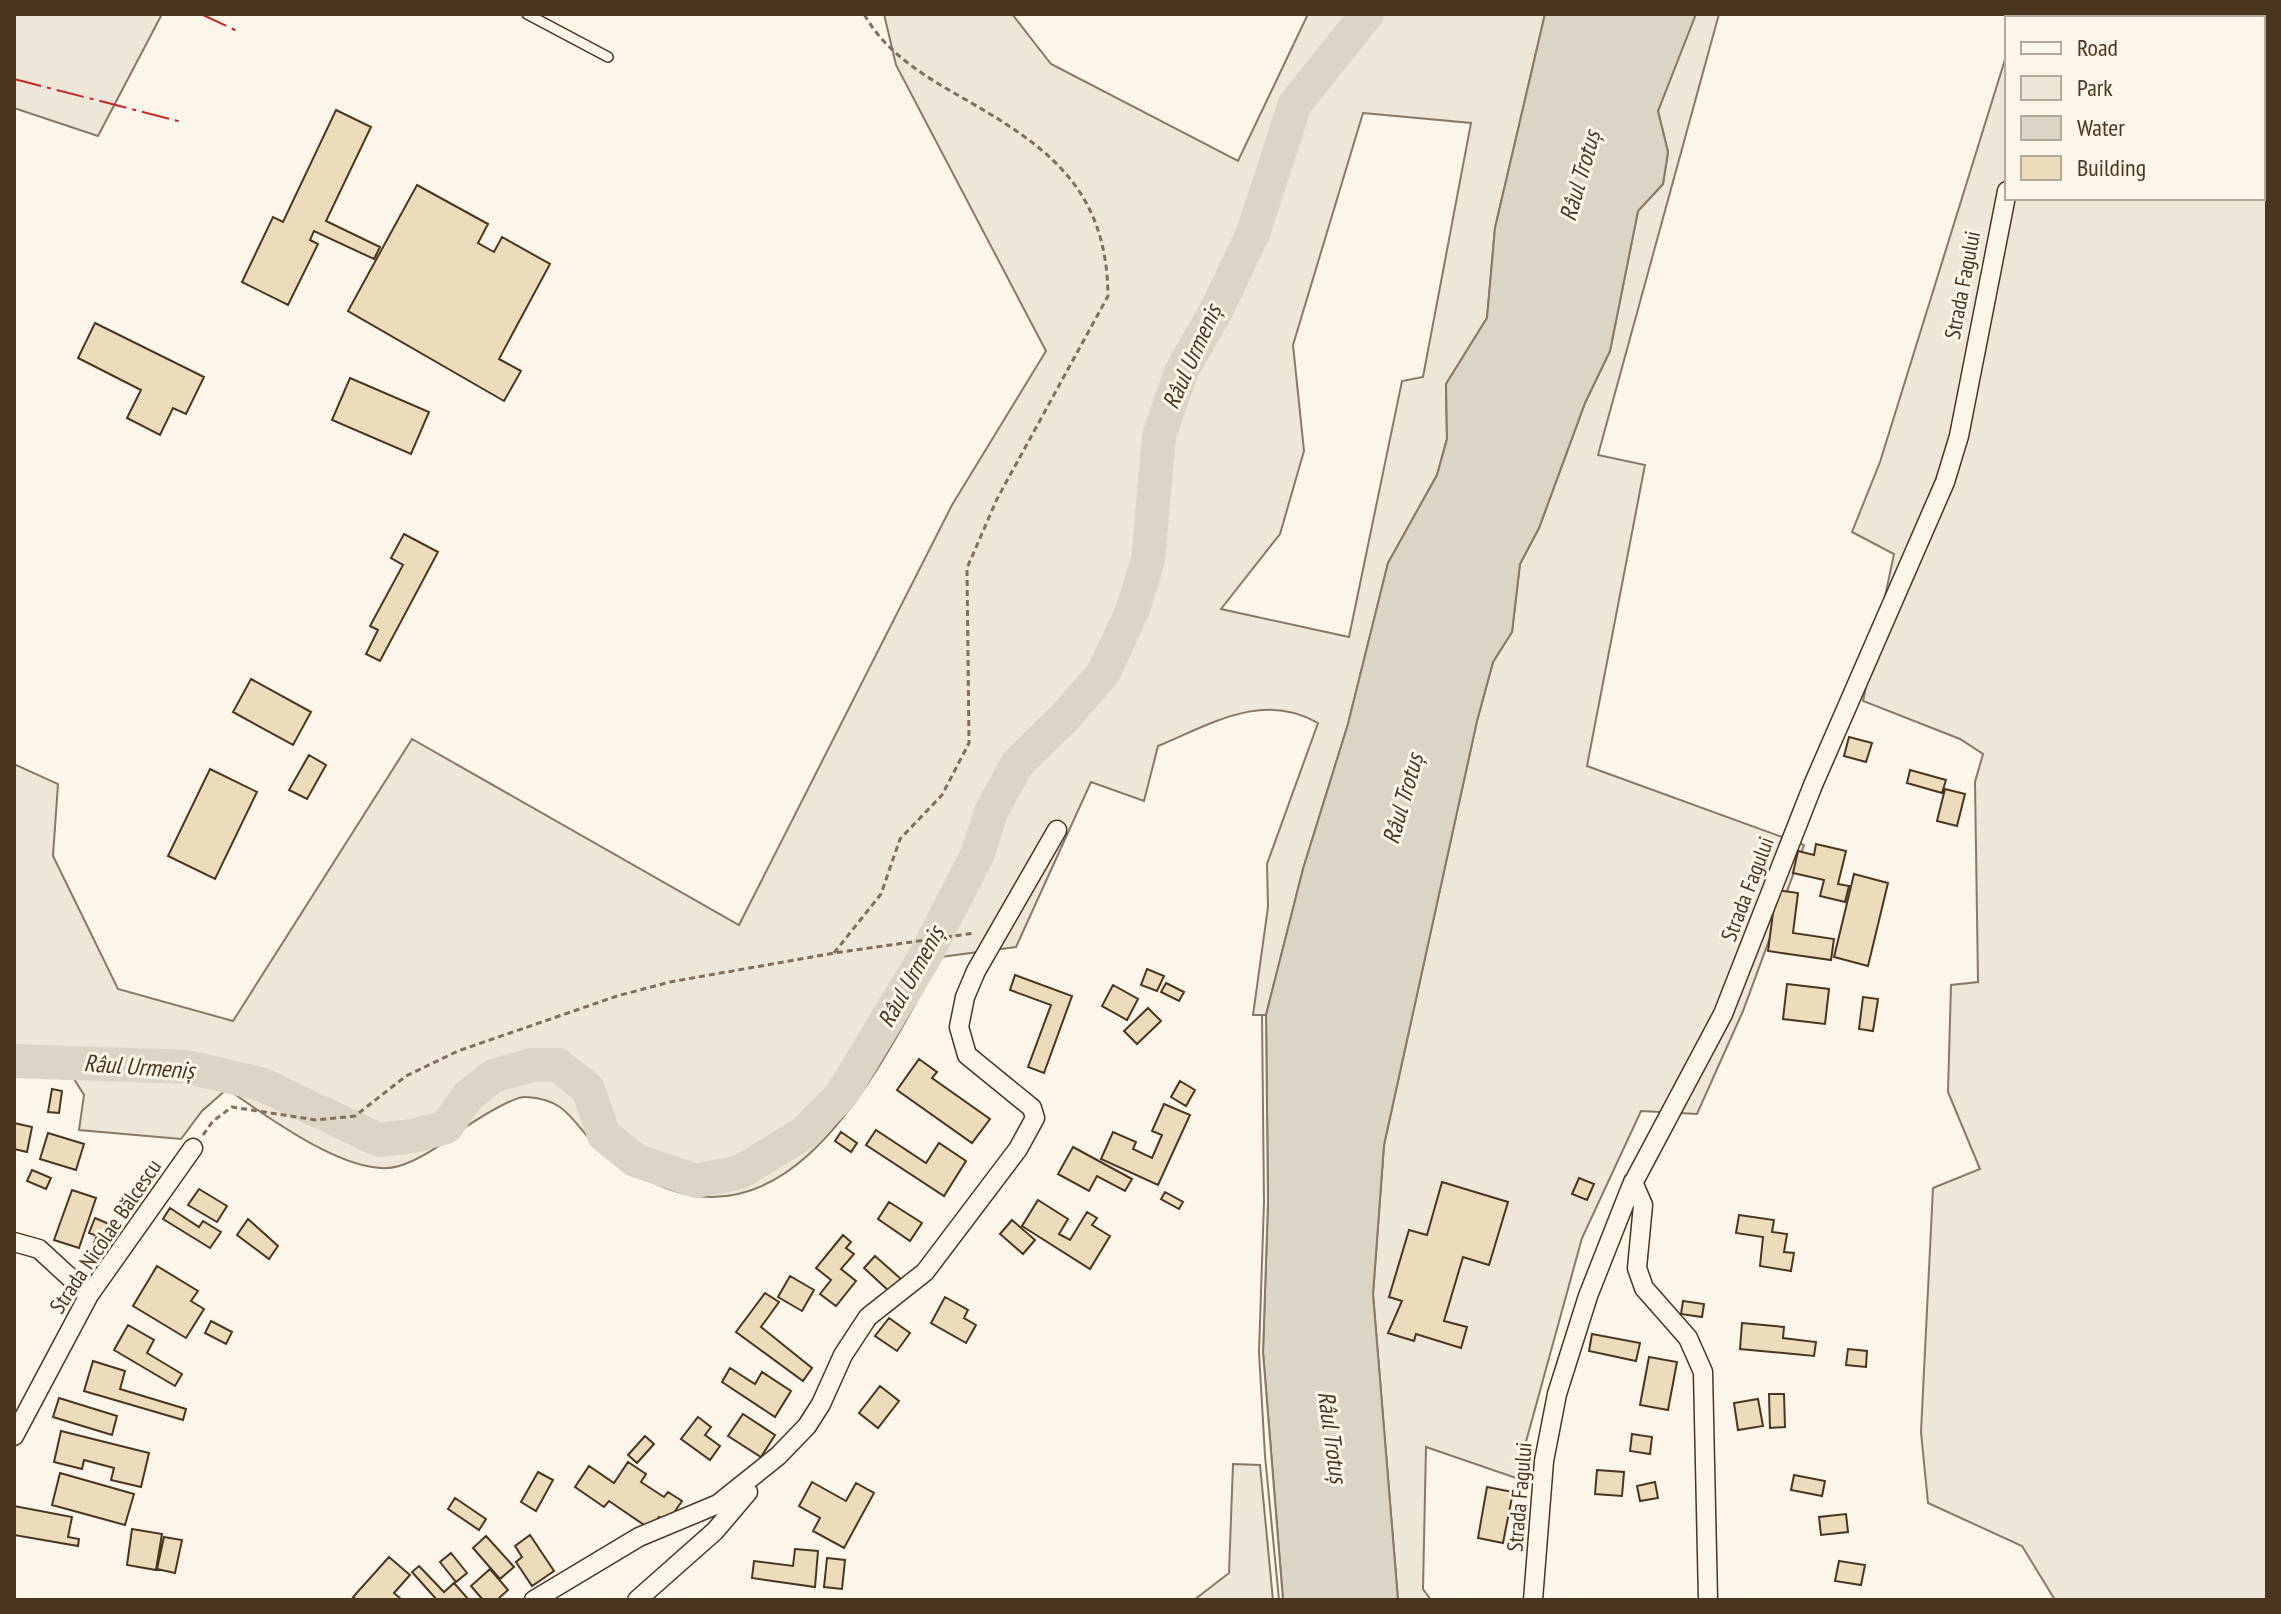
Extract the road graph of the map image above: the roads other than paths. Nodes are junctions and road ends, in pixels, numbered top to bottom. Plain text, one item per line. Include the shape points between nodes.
1 (527, 14) edge
2 (608, 57) dead end
3 (2005, 200) edge
4 (1057, 830) dead end
5 (193, 1148) road end
6 (1633, 1182) junction
7 (14, 1242) edge
8 (89, 1295) junction
9 (14, 1436) edge
10 (778, 1456) junction
11 (534, 1600) edge
12 (637, 1600) edge
13 (1533, 1600) edge
14 (1708, 1600) edge

1 - 2 lane
3 - 6 street, Strada Fagului via 1959,436 1945,482 1813,785 1723,1014
4 - 10 street via 976,971 959,1027 967,1055 1032,1108 1033,1124 925,1272 868,1317 814,1415
5 - 8 street, Strada Nicolae Bălcescu
6 - 13 street, Strada Fagului via 1557,1394 1544,1461
6 - 14 street via 1643,1205 1637,1268 1644,1288 1688,1338 1703,1372
7 - 8 street via 39,1249
8 - 9 street, Strada Nicolae Bălcescu
10 - 11 street via 718,1504 639,1537
10 - 12 street via 715,1531

